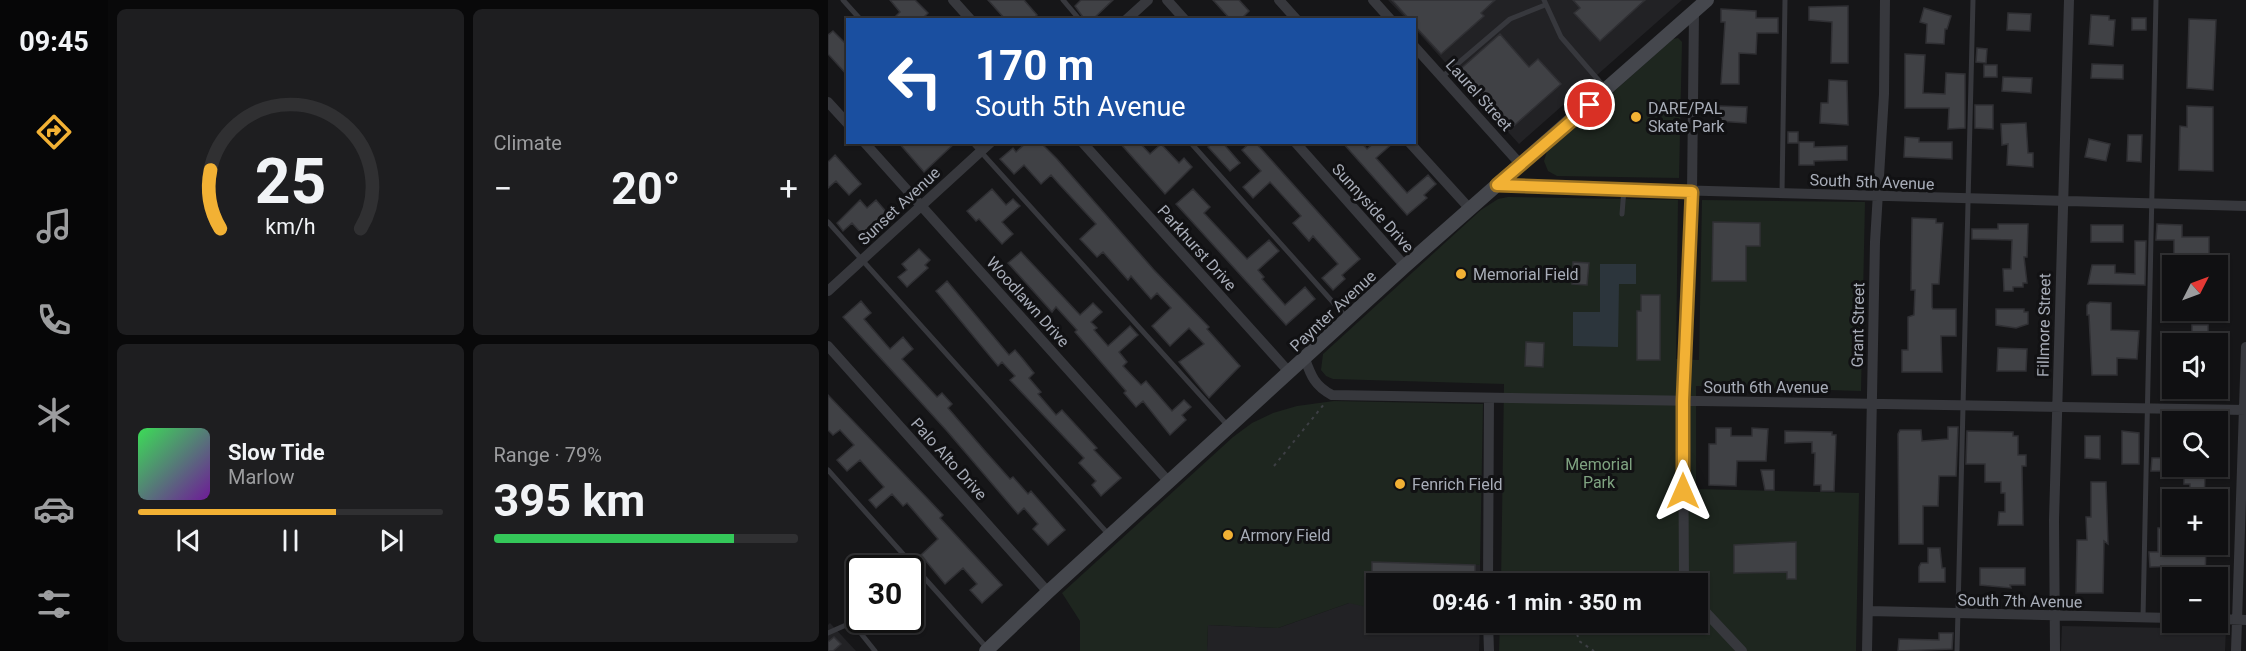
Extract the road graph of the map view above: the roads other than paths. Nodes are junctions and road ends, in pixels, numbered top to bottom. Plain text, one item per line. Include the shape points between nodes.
1 (843, 0) edge
2 (953, 0) edge
3 (1063, 0) edge
4 (1148, 0) edge
5 (1167, 0) edge
6 (1280, 0) edge
7 (1373, 0) edge
8 (1707, 0) edge
9 (1785, 0) edge
10 (1885, 0) edge
11 (1972, 0) edge
12 (2068, 0) edge
13 (2156, 0) edge
14 (1544, 2) edge
15 (1694, 12) junction
16 (859, 18) edge
17 (969, 18) edge
18 (1078, 18) edge
19 (1128, 18) edge
20 (1183, 18) edge
21 (1295, 18) edge
22 (1389, 18) edge
23 (1416, 48) edge
24 (1442, 77) junction
25 (1607, 90) junction
26 (828, 102) edge
27 (846, 122) edge
28 (866, 144) edge
29 (974, 144) edge
30 (989, 144) edge
31 (1084, 144) edge
32 (1192, 144) edge
33 (1297, 144) edge
34 (1411, 144) edge
35 (980, 152) junction
36 (1521, 165) junction
37 (1497, 185) junction
38 (1624, 189) junction
39 (1692, 192) junction
40 (1782, 194) junction
41 (1878, 197) junction
42 (1967, 199) junction
43 (2061, 202) junction
44 (2153, 204) junction
45 (921, 206) junction
46 (2246, 206) edge
47 (1470, 210) junction
48 (1623, 214) dead end
49 (828, 222) edge
50 (862, 260) junction
51 (1405, 266) junction
52 (828, 291) edge
53 (1348, 318) junction
54 (828, 346) edge
55 (2246, 347) edge
56 (1305, 359) junction
57 (1290, 373) junction
58 (1489, 398) junction
59 (1683, 401) junction
60 (1872, 403) junction
61 (1962, 406) junction
62 (2057, 408) junction
63 (2150, 409) junction
64 (2245, 410) edge
65 (1230, 428) junction
66 (828, 470) edge
67 (1169, 482) junction
68 (1110, 536) junction
69 (1488, 573) edge
70 (1684, 573) edge
71 (1047, 592) junction
72 (1868, 611) junction
73 (1708, 615) edge
74 (1958, 615) junction
75 (2054, 617) junction
76 (2144, 618) junction
77 (2162, 618) edge
78 (2242, 620) edge
79 (828, 633) edge
80 (1488, 633) edge
81 (987, 650) edge
82 (875, 651) edge
83 (1489, 651) edge
84 (1742, 651) edge
85 (1867, 651) edge
86 (1957, 651) edge
87 (2055, 651) edge
88 (2236, 651) edge

1 - 16 lane
2 - 17 street
3 - 18 lane
4 - 19 street
5 - 20 street
6 - 21 street
7 - 22 street
8 - 15 street, Paynter Avenue
9 - 40 lane
10 - 41 street, Grant Street
11 - 42 lane
12 - 43 street, Fillmore Street
13 - 44 lane
14 - 24 lane via 1510,19
14 - 25 lane via 1561,37
15 - 25 street, Paynter Avenue
15 - 39 street
23 - 24 street, Laurel Street
24 - 36 street, Laurel Street
25 - 36 street, Paynter Avenue
26 - 27 street
28 - 45 street, Woodlawn Drive
29 - 35 lane
30 - 35 street, Sunset Avenue
31 - 57 street, Parkhurst Drive
32 - 53 lane
33 - 51 street, Sunnyside Drive
34 - 47 street
35 - 45 street, Sunset Avenue
35 - 65 lane
36 - 37 street, Paynter Avenue
37 - 38 street, South 5th Avenue
37 - 47 street, Paynter Avenue
38 - 39 street, South 5th Avenue
38 - 48 lane
39 - 40 street, South 5th Avenue
39 - 59 street
40 - 41 street, South 5th Avenue
41 - 42 street, South 5th Avenue
41 - 60 street, Grant Street
42 - 43 street, South 5th Avenue
42 - 61 lane
43 - 44 street, South 5th Avenue
43 - 62 street, Fillmore Street
44 - 46 street, South 5th Avenue
44 - 63 lane
45 - 50 street, Sunset Avenue
45 - 67 street, Woodlawn Drive
47 - 51 street, Paynter Avenue
49 - 50 lane
50 - 52 street, Sunset Avenue
50 - 68 lane
51 - 53 street, Paynter Avenue
53 - 56 street, Paynter Avenue
54 - 71 street, Palo Alto Drive
55 - 64 street
56 - 57 street, Paynter Avenue
56 - 58 street, South 6th Avenue via 1311,378 1332,395
57 - 65 street, Paynter Avenue
58 - 59 street, South 6th Avenue
58 - 69 street
59 - 60 street, South 6th Avenue
59 - 70 street
60 - 61 street, South 6th Avenue
60 - 72 street, Grant Street
61 - 62 street, South 6th Avenue
61 - 74 lane
62 - 63 street, South 6th Avenue
62 - 75 street, Fillmore Street
63 - 64 street, South 6th Avenue
63 - 76 lane
64 - 78 street
65 - 67 street, Paynter Avenue
66 - 81 lane
67 - 68 street, Paynter Avenue
68 - 71 street, Paynter Avenue
71 - 81 street, Paynter Avenue
72 - 74 street, South 7th Avenue
72 - 85 street, Grant Street
73 - 84 street
74 - 75 street, South 7th Avenue
74 - 86 lane
75 - 76 street, South 7th Avenue
75 - 87 street, Fillmore Street
76 - 77 street, South 7th Avenue
78 - 88 street
79 - 82 lane via 846,625 859,631
80 - 83 street

